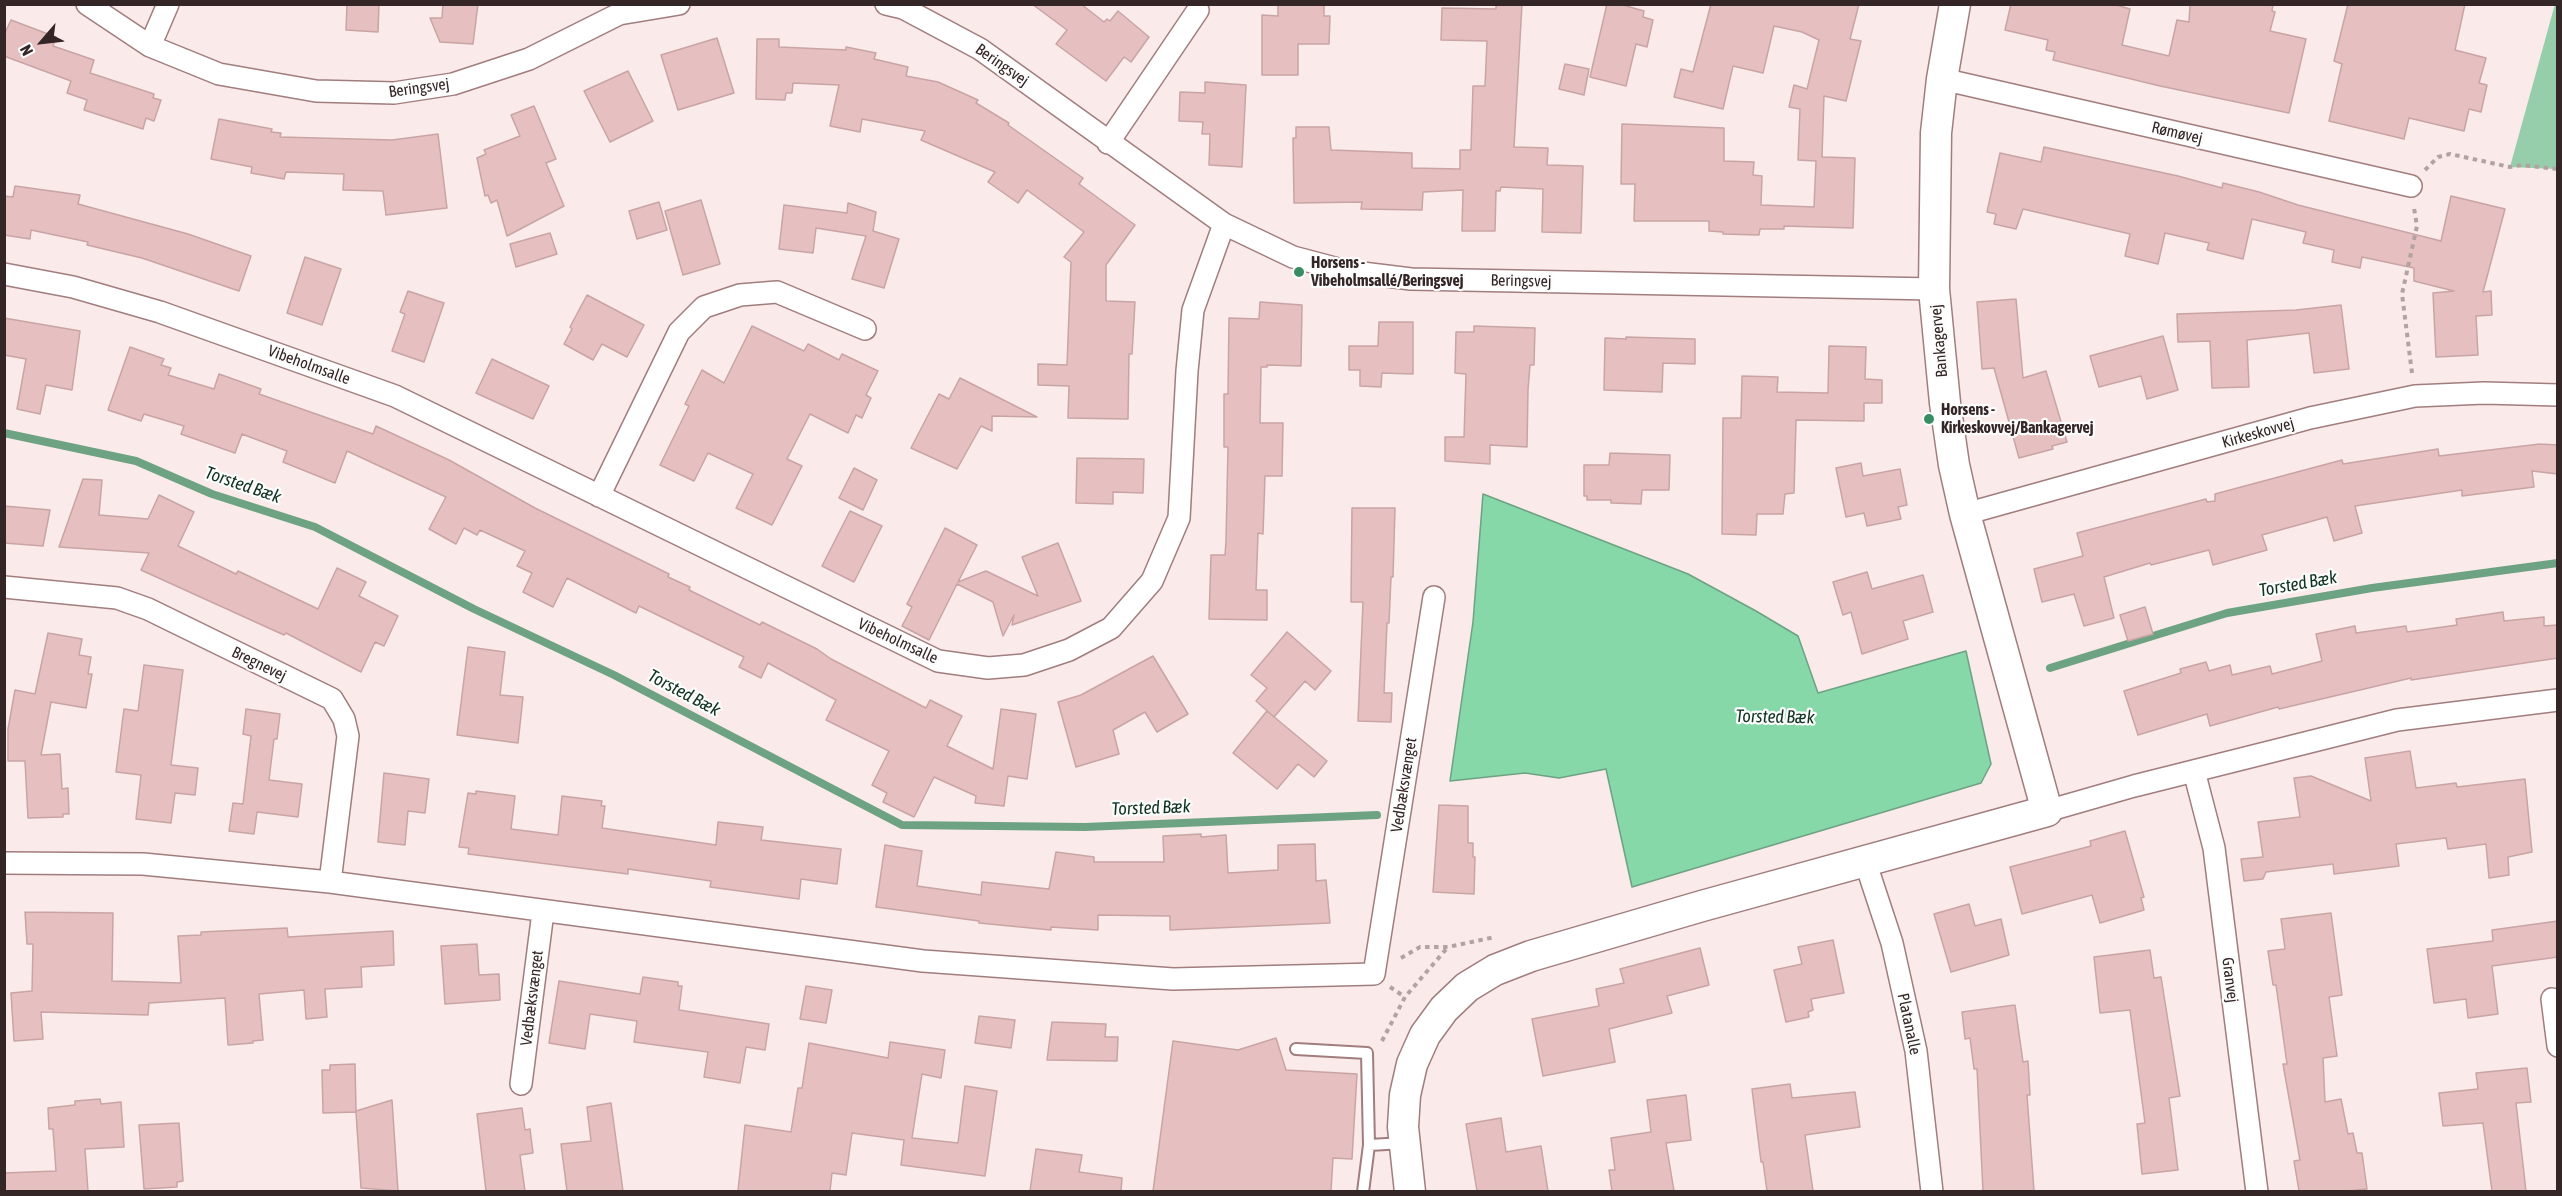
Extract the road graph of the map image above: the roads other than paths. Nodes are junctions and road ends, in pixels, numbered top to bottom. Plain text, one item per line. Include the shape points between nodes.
1 (87, 4) edge
2 (168, 4) edge
3 (679, 4) edge
4 (1955, 4) edge
5 (897, 6) edge
6 (1198, 10) dead end
7 (150, 46) junction
8 (1942, 79) junction
9 (1108, 142) junction
10 (2411, 186) road end
11 (1224, 224) junction
12 (4, 274) edge
13 (1934, 289) junction
14 (866, 329) dead end
15 (2558, 395) edge
16 (599, 496) junction
17 (1965, 514) junction
18 (4, 587) edge
19 (1434, 597) dead end
20 (2558, 700) edge
21 (2193, 771) junction
22 (2047, 811) junction
23 (1865, 861) junction
24 (4, 863) edge
25 (330, 882) junction
26 (543, 912) junction
27 (2552, 999) dead end
28 (2558, 1046) edge
29 (1296, 1049) dead end
30 (521, 1084) dead end
31 (1405, 1143) junction
32 (1369, 1145) junction
33 (1363, 1191) edge
34 (1410, 1191) edge
35 (1932, 1191) edge
36 (2257, 1191) edge

1 - 7 street, Beringsvej
2 - 7 street
3 - 7 street, Beringsvej via 619,14 529,58 453,84 394,93 316,91 219,74
4 - 8 street, Bankagervej
5 - 9 street, Beringsvej via 980,49
6 - 9 street
8 - 10 street, Rømøvej
8 - 13 street, Bankagervej via 1936,133
9 - 11 street, Beringsvej
11 - 13 street, Beringsvej via 1293,257 1346,272 1411,279
11 - 16 street, Vibeholmsalle via 1193,310 1179,518 1152,581 1111,628 1069,650 1024,665 988,668 938,661
12 - 16 street, Vibeholmsalle via 73,287 160,312 395,396
13 - 17 street, Bankagervej via 1945,403
14 - 16 street via 777,292 740,295 704,308 680,332
15 - 17 street, Kirkeskovvej via 2415,396 2310,418
17 - 22 street, Bankagervej
18 - 25 street, Bregnevej via 117,598 148,609 332,699 344,719 348,736
19 - 26 street, Vedbæksvænget via 1374,974 1173,979 935,962
20 - 21 street via 2397,720
21 - 22 street
21 - 36 street, Granvej via 2214,848
22 - 23 street
23 - 31 street via 1531,956 1494,970 1467,987 1425,1035 1412,1064 1405,1095
23 - 35 street, Platanalle via 1892,942 1916,1052
24 - 25 street via 143,864
25 - 26 street
26 - 30 street, Vedbæksvænget
27 - 28 street
29 - 32 lane via 1367,1053
31 - 32 lane
31 - 34 street
32 - 33 lane

